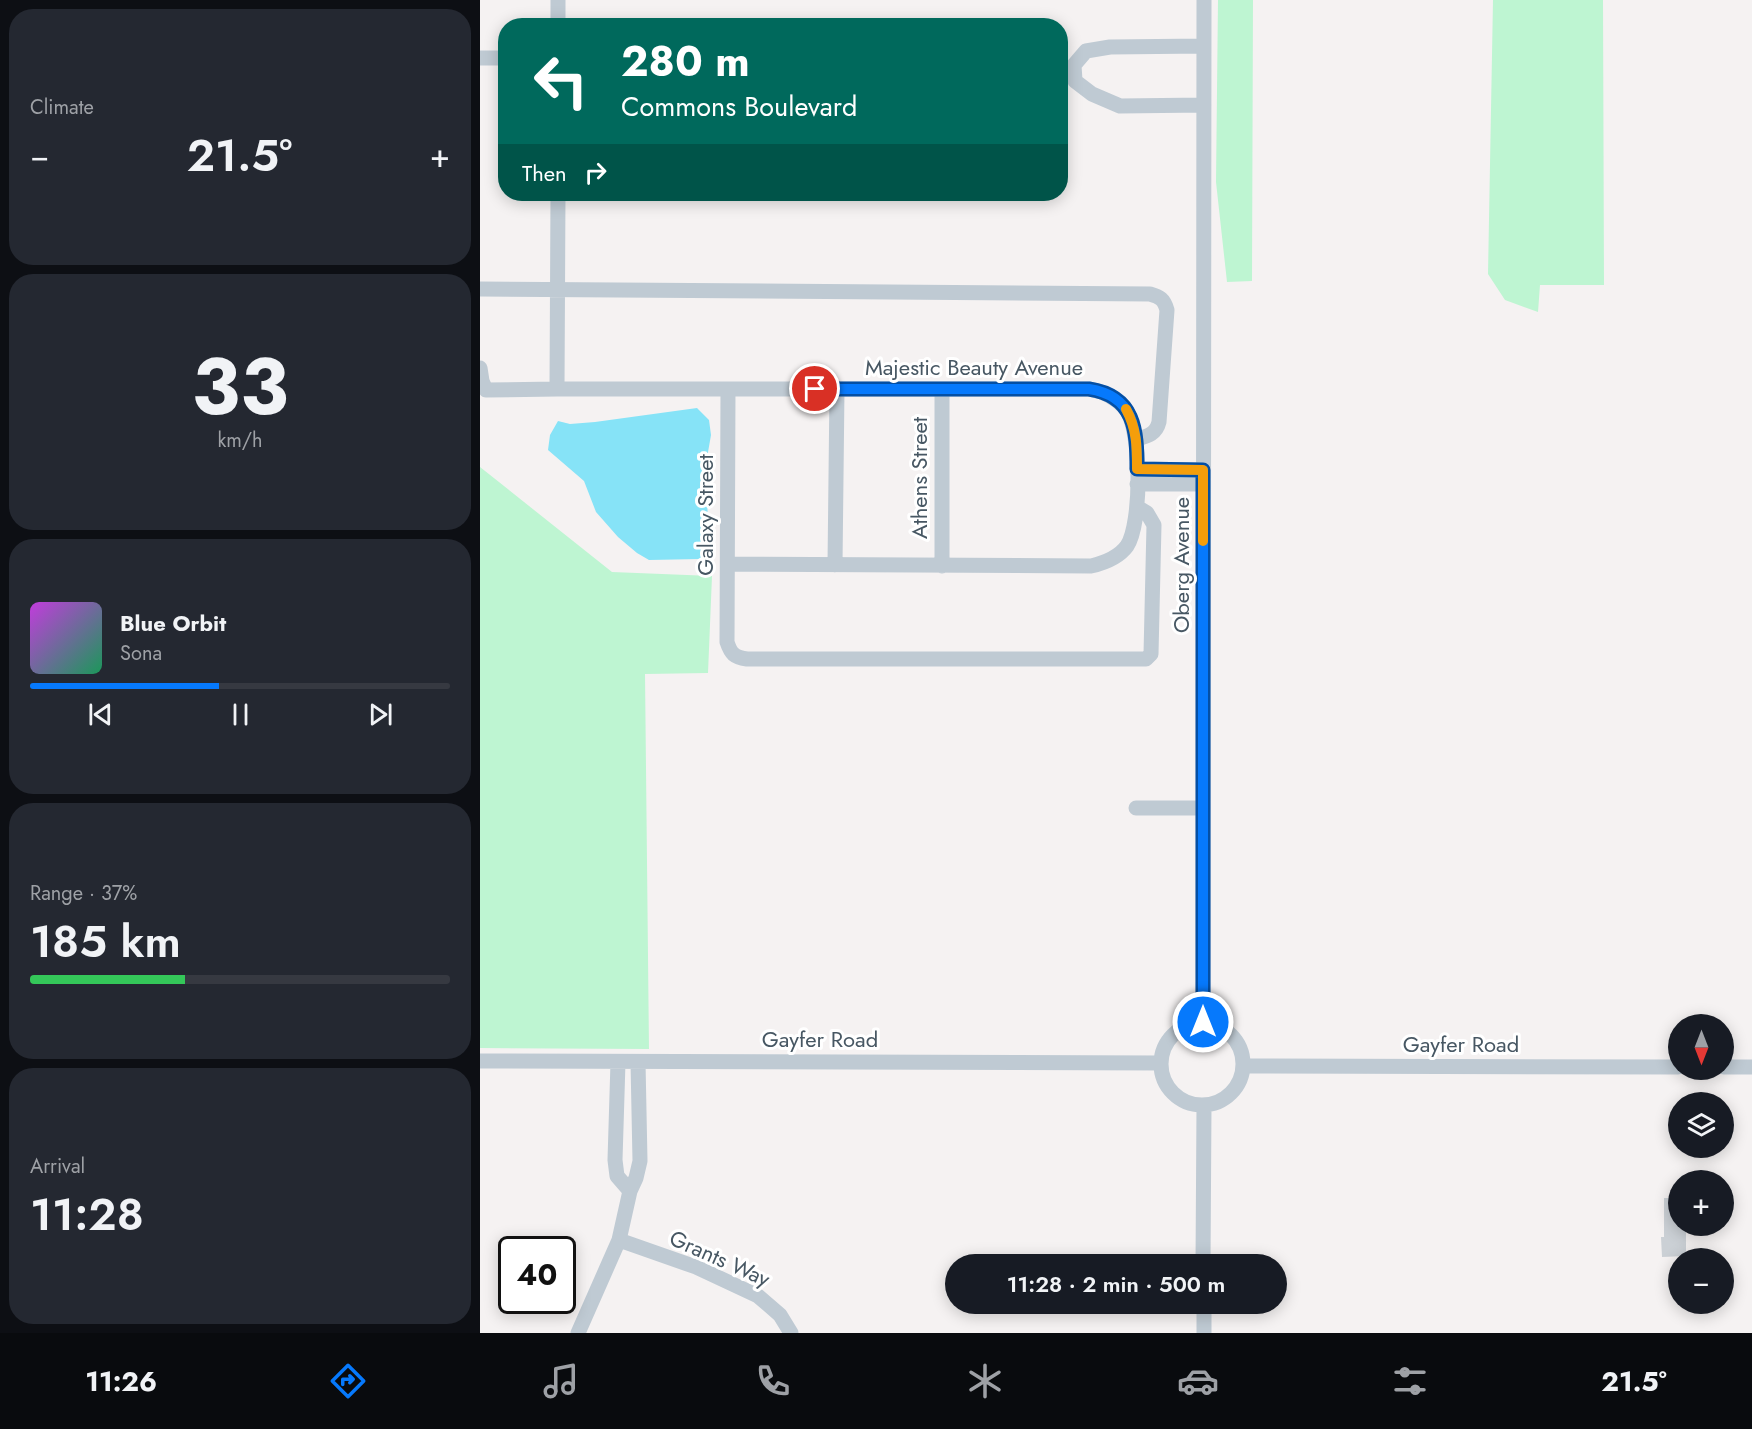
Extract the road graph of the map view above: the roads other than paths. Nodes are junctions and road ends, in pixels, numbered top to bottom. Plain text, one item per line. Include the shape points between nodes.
1 (558, 0) edge
2 (1204, 0) edge
3 (558, 18) edge
4 (1204, 46) junction
5 (480, 58) edge
6 (498, 58) edge
7 (1204, 105) junction
8 (558, 201) edge
9 (480, 289) edge
10 (558, 290) junction
11 (480, 368) edge
12 (557, 389) junction
13 (728, 389) junction
14 (837, 389) junction
15 (942, 389) junction
16 (1137, 439) junction
17 (1137, 476) junction
18 (1203, 477) junction
19 (1137, 507) junction
20 (728, 564) junction
21 (836, 565) junction
22 (942, 566) junction
23 (1136, 808) dead end
24 (1203, 808) junction
25 (1203, 1022) junction
26 (480, 1061) edge
27 (618, 1062) junction
28 (638, 1062) junction
29 (1160, 1063) junction
30 (1243, 1066) junction
31 (1668, 1067) edge
32 (1734, 1067) edge
33 (1752, 1067) edge
34 (1204, 1106) junction
35 (630, 1191) junction
36 (619, 1240) junction
37 (1203, 1254) edge
38 (1204, 1314) edge
39 (578, 1333) edge
40 (791, 1333) edge
41 (1204, 1333) edge

1 - 3 street
2 - 4 street, Oberg Avenue
4 - 7 street, Oberg Avenue
4 - 7 street via 1110,47 1086,51 1074,65 1075,81 1092,94 1120,106
5 - 6 street
7 - 18 street, Oberg Avenue
8 - 10 street
9 - 10 street
10 - 12 street
10 - 16 street via 1160,296 1167,310 1159,422 1157,430
11 - 12 street, Majestic Beauty Avenue via 486,390
12 - 13 street, Majestic Beauty Avenue
13 - 14 street, Majestic Beauty Avenue
13 - 20 street, Galaxy Street
14 - 15 street, Majestic Beauty Avenue
14 - 21 street
15 - 16 street, Majestic Beauty Avenue via 1101,391 1125,408
15 - 22 street, Athens Street
16 - 17 street, Majestic Beauty Avenue
17 - 18 street
17 - 19 street, Majestic Beauty Avenue
18 - 24 street, Oberg Avenue
19 - 20 street, Galaxy Street via 1147,513 1154,525 1151,654 1146,659 735,657 728,642
19 - 22 street, Majestic Beauty Avenue via 1133,536 1125,548 1103,563
20 - 21 street, Majestic Beauty Avenue
21 - 22 street, Majestic Beauty Avenue
23 - 24 street
24 - 25 street, Oberg Avenue
25 - 29 street via 1182,1027 1173,1034 1161,1053
25 - 30 street via 1232,1036 1239,1045
26 - 27 street, Gayfer Road
27 - 28 street, Gayfer Road
27 - 35 street via 615,1160 617,1176
28 - 29 street, Gayfer Road
28 - 35 street via 640,1161
29 - 34 street via 1162,1077 1178,1099
30 - 31 street, Gayfer Road
30 - 34 street via 1235,1089 1227,1097
32 - 33 street
34 - 37 street
35 - 36 street
36 - 39 street
36 - 40 street, Grants Way via 696,1267 758,1296 780,1315
38 - 41 street

